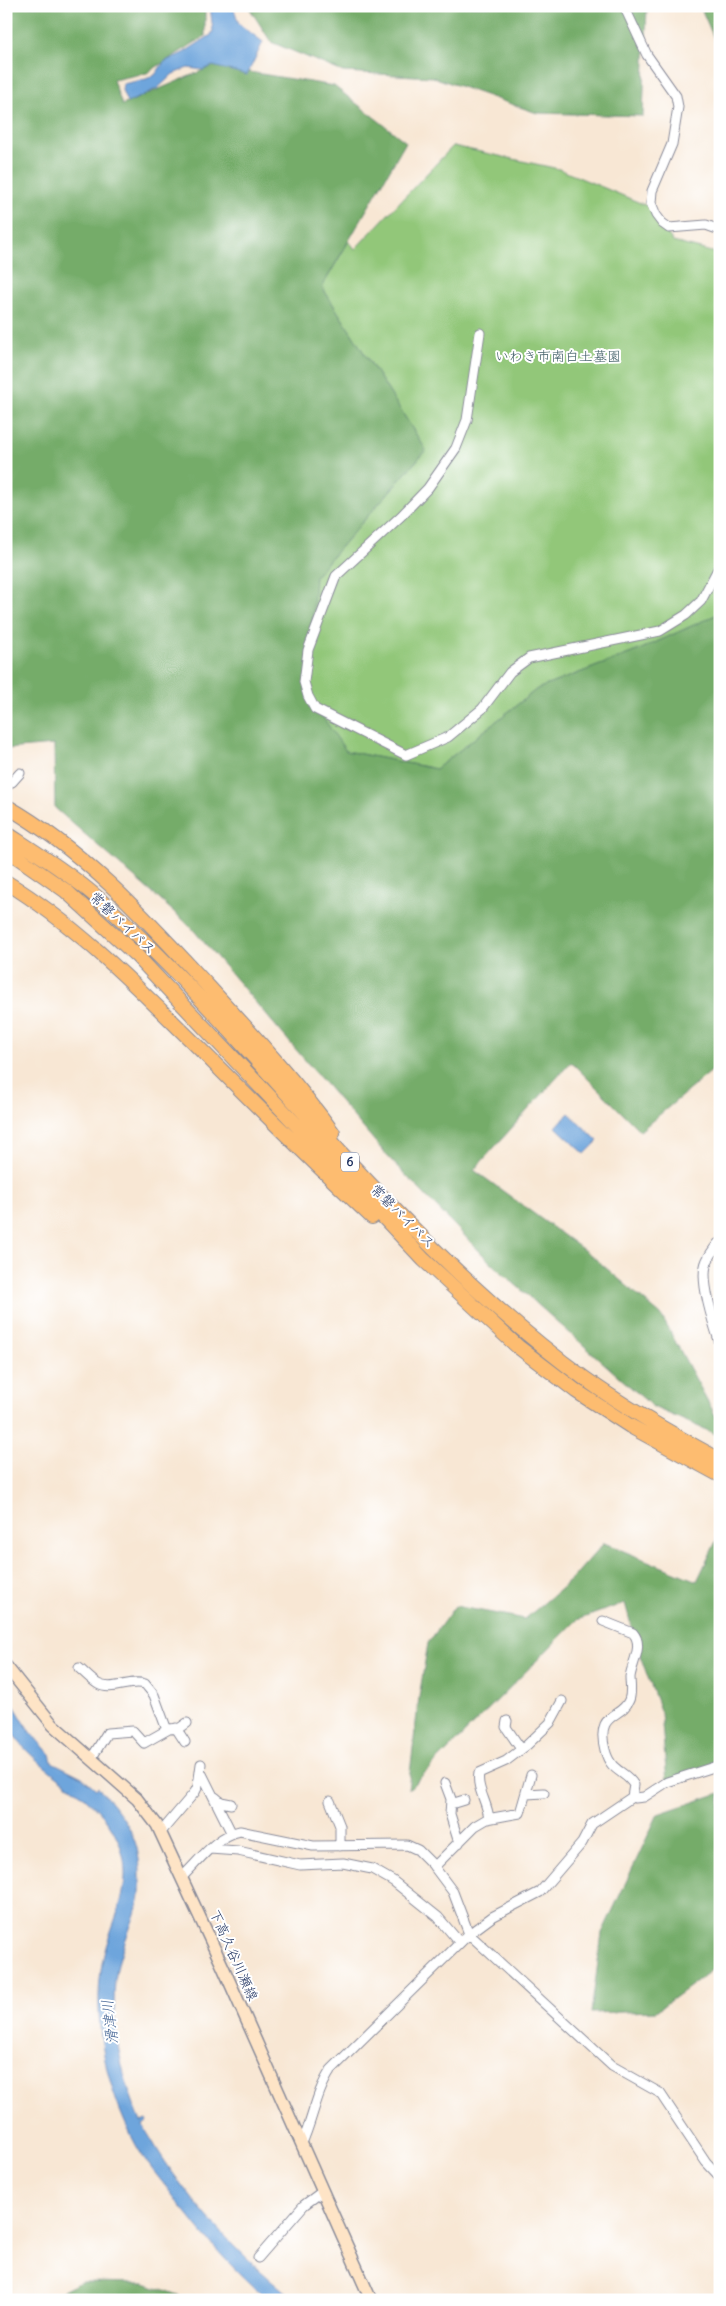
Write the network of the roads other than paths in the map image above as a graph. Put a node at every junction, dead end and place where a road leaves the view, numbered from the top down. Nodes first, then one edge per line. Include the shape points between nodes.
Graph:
1 (624, 6) edge
2 (720, 230) edge
3 (480, 333) dead end
4 (720, 566) edge
5 (20, 773) dead end
6 (12, 782) tunnel mouth
7 (6, 806) edge
8 (6, 833) edge
9 (6, 849) edge
10 (6, 882) edge
11 (371, 1185) junction
12 (718, 1244) dead end
13 (424, 1260) junction
14 (720, 1342) edge
15 (720, 1460) edge
16 (720, 1475) edge
17 (603, 1621) dead end
18 (6, 1666) edge
19 (79, 1668) dead end
20 (562, 1701) dead end
21 (506, 1721) dead end
22 (187, 1723) dead end
23 (172, 1729) junction
24 (185, 1742) dead end
25 (521, 1749) junction
26 (91, 1759) junction
27 (720, 1765) edge
28 (531, 1775) dead end
29 (445, 1783) dead end
30 (526, 1794) junction
31 (544, 1794) dead end
32 (212, 1796) junction
33 (632, 1796) junction
34 (464, 1800) dead end
35 (330, 1801) dead end
36 (231, 1804) dead end
37 (451, 1804) junction
38 (489, 1819) junction
39 (160, 1832) junction
40 (231, 1832) junction
41 (459, 1843) junction
42 (340, 1846) junction
43 (210, 1849) junction
44 (434, 1867) junction
45 (182, 1877) junction
46 (469, 1934) junction
47 (460, 1943) junction
48 (302, 2143) junction
49 (720, 2177) edge
50 (323, 2191) junction
51 (258, 2258) dead end
52 (371, 2300) edge

1 - 2 street via 647,55 676,96 678,107 672,144 652,190 651,203 656,215 669,228 706,225
3 - 4 street via 467,420 456,448 414,502 336,576 308,650 304,682 315,709 406,755 448,737 482,709 510,672 529,658 660,631 701,601
5 - 6 street
7 - 11 highway via 78,857 138,911 305,1095
8 - 11 highway, 常磐バイパス / 6 via 99,898 148,944
9 - 13 highway, 常磐バイパス / 6 via 66,891 136,955
10 - 13 highway via 52,912 125,975 305,1156
11 - 15 highway, 常磐バイパス / 6 via 530,1336 585,1379 663,1430
12 - 14 street via 705,1270 708,1302
13 - 16 highway, 常磐バイパス / 6 via 517,1346 576,1391 630,1426
17 - 33 street via 633,1633 638,1650 630,1677 630,1698 626,1706 606,1722 604,1743 610,1763 634,1785
18 - 26 main road, 下高久谷川瀬線 via 53,1725
19 - 23 street via 104,1686 132,1682 145,1684
20 - 25 street via 550,1723
21 - 25 street via 506,1727
22 - 23 street
23 - 24 street
23 - 26 street via 144,1743 133,1731 106,1733
25 - 38 street via 506,1761 479,1773
26 - 39 main road, 下高久谷川瀬線 via 137,1799
27 - 33 street via 671,1780 644,1797
28 - 30 street
29 - 37 street
30 - 31 street
30 - 38 street via 520,1813
32 - 36 street
32 - 39 street via 201,1768 195,1792
32 - 40 street
33 - 46 street via 592,1824 582,1844 540,1892 492,1917
34 - 37 street
35 - 42 street via 342,1835
37 - 41 street via 450,1814
38 - 41 street via 475,1826
39 - 45 main road, 下高久谷川瀬線
40 - 42 street via 247,1832 313,1846
40 - 43 street
41 - 44 street
42 - 44 street via 407,1845 418,1850
43 - 45 street
43 - 47 street via 238,1851 300,1865 344,1863 372,1869 393,1881 438,1918
44 - 46 street via 453,1892
45 - 48 main road, 下高久谷川瀬線
46 - 47 street
46 - 49 street via 612,2066 660,2094 706,2162
47 - 48 street via 331,2070 321,2086
48 - 50 main road, 下高久谷川瀬線
50 - 51 street via 304,2205
50 - 52 main road, 下高久谷川瀬線

